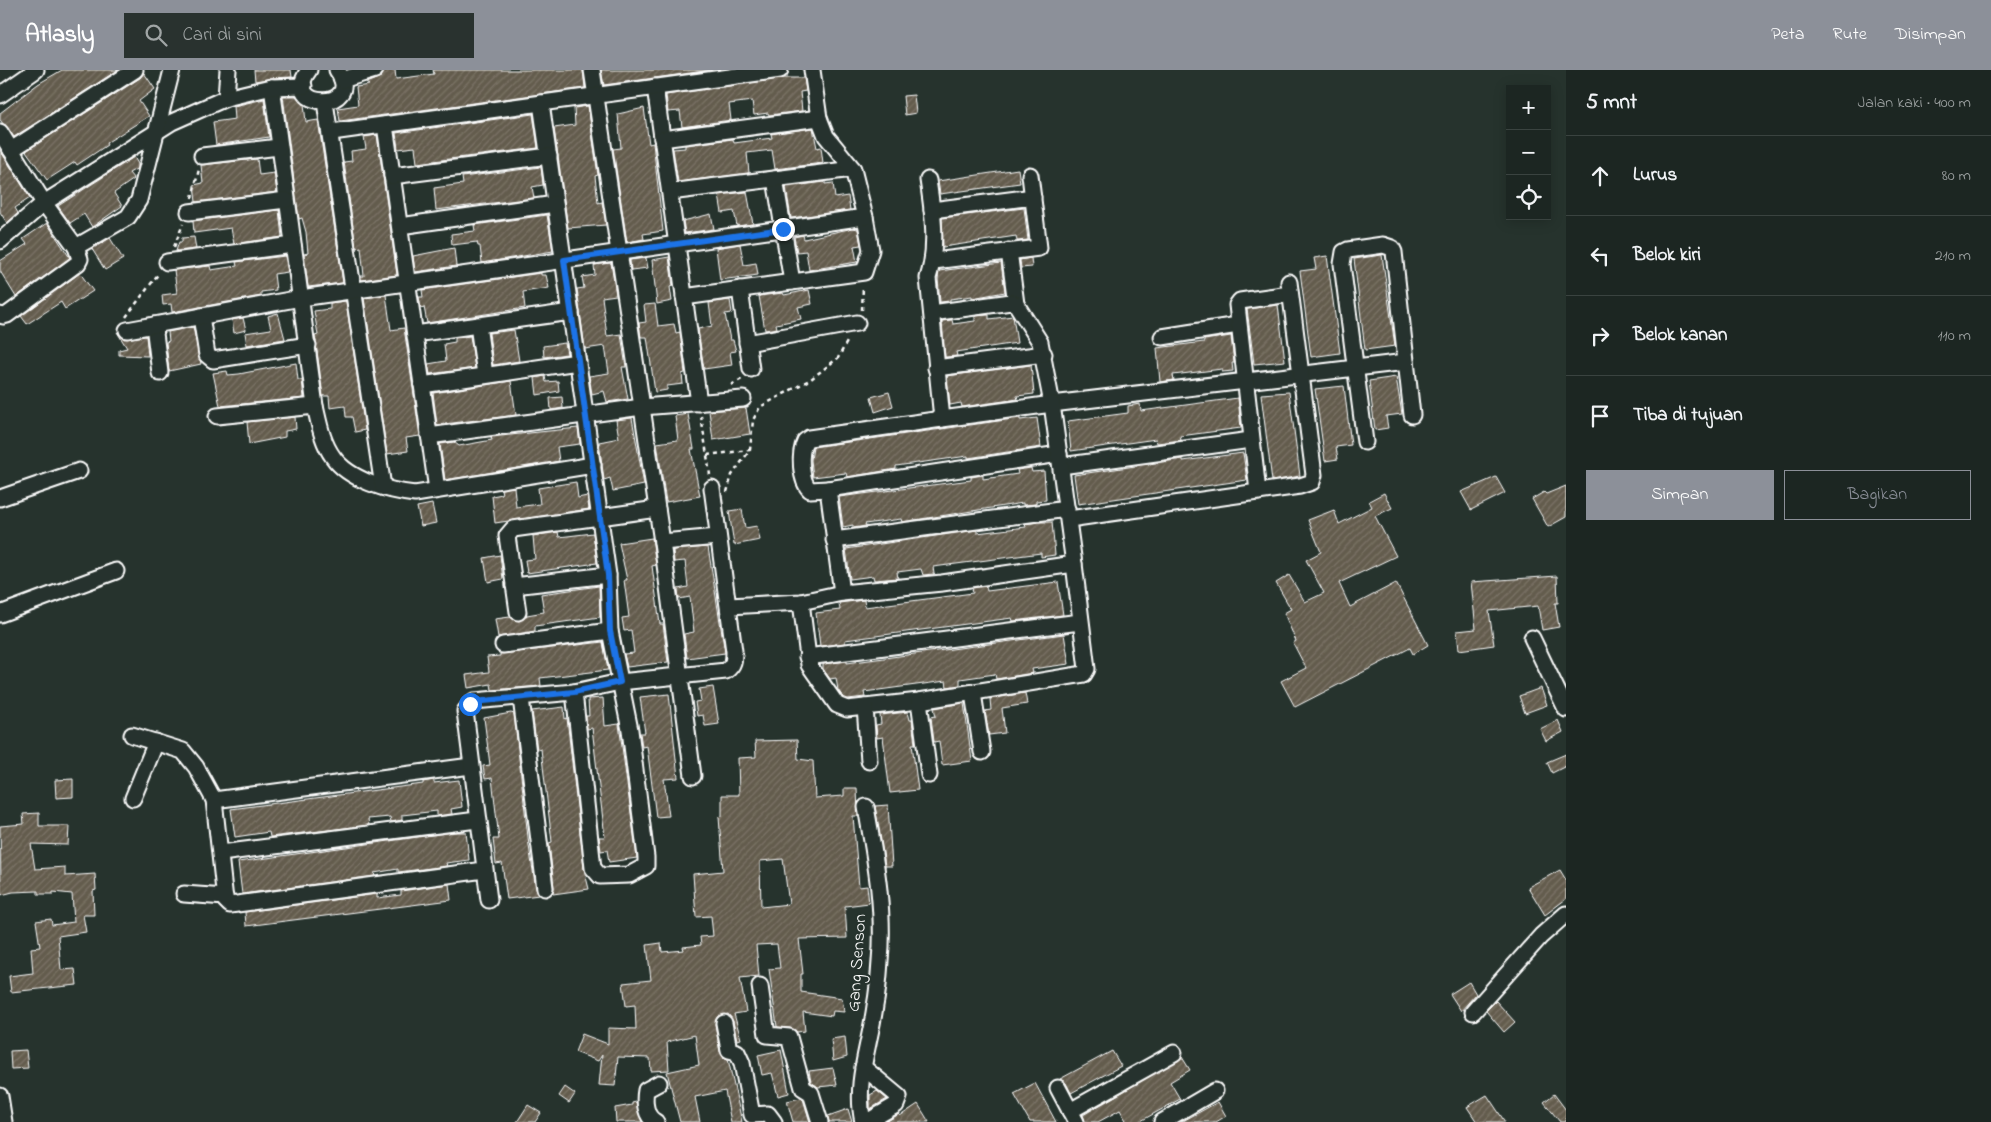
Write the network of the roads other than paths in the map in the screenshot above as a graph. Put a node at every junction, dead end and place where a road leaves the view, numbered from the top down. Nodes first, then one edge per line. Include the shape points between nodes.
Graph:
1 (36, 70) edge
2 (135, 70) edge
3 (172, 70) edge
4 (228, 70) edge
5 (309, 70) edge
6 (375, 70) edge
7 (592, 70) edge
8 (780, 70) edge
9 (812, 70) edge
10 (763, 71) edge
11 (340, 75) edge
12 (304, 86) junction
13 (272, 87) junction
14 (656, 87) junction
15 (0, 95) edge
16 (596, 96) junction
17 (226, 98) junction
18 (325, 102) junction
19 (541, 103) junction
20 (819, 118) junction
21 (385, 125) junction
22 (158, 129) junction
23 (0, 132) edge
24 (332, 132) junction
25 (662, 139) junction
26 (279, 147) junction
27 (11, 150) junction
28 (202, 156) dead end
29 (549, 156) junction
30 (853, 169) junction
31 (1030, 175) dead end
32 (392, 176) junction
33 (775, 179) junction
34 (928, 180) dead end
35 (670, 192) junction
36 (1033, 197) junction
37 (286, 200) junction
38 (44, 203) junction
39 (555, 204) junction
40 (932, 210) junction
41 (188, 212) dead end
42 (866, 217) junction
43 (400, 226) junction
44 (783, 229) junction
45 (2, 236) edge
46 (677, 244) junction
47 (293, 245) junction
48 (76, 248) junction
49 (619, 252) junction
50 (1009, 252) junction
51 (564, 260) junction
52 (934, 260) junction
53 (167, 262) dead end
54 (792, 282) junction
55 (407, 283) junction
56 (740, 289) junction
57 (355, 290) junction
58 (684, 297) junction
59 (301, 298) junction
60 (1016, 304) junction
61 (571, 312) junction
62 (932, 313) junction
63 (0, 315) edge
64 (200, 316) junction
65 (857, 323) road end
66 (154, 325) junction
67 (478, 325) junction
68 (1238, 325) junction
69 (127, 330) dead end
70 (415, 334) junction
71 (1162, 337) dead end
72 (747, 343) junction
73 (308, 345) junction
74 (1044, 354) junction
75 (578, 362) junction
76 (1406, 362) junction
77 (936, 368) junction
78 (1354, 368) junction
79 (751, 369) dead end
80 (160, 373) dead end
81 (485, 375) junction
82 (1300, 375) junction
83 (1244, 382) junction
84 (422, 385) junction
85 (743, 399) dead end
86 (699, 403) junction
87 (1052, 404) junction
88 (315, 406) junction
89 (642, 408) junction
90 (586, 415) junction
91 (1412, 415) dead end
92 (216, 416) dead end
93 (942, 419) junction
94 (429, 436) junction
95 (1251, 440) junction
96 (1365, 442) dead end
97 (1060, 460) junction
98 (593, 465) junction
99 (80, 470) dead end
100 (383, 487) junction
101 (712, 488) road end
102 (828, 489) junction
103 (437, 490) junction
104 (1258, 492) junction
105 (0, 498) edge
106 (657, 509) junction
107 (1068, 514) junction
108 (600, 517) junction
109 (718, 537) junction
110 (834, 540) junction
111 (662, 542) junction
112 (1074, 564) junction
113 (116, 571) dead end
114 (608, 575) junction
115 (514, 586) junction
116 (842, 593) junction
117 (800, 602) junction
118 (729, 606) junction
119 (518, 612) dead end
120 (0, 614) edge
121 (1080, 622) junction
122 (610, 631) junction
123 (1532, 638) dead end
124 (503, 645) dead end
125 (807, 657) junction
126 (679, 677) junction
127 (620, 682) junction
128 (574, 692) junction
129 (973, 693) junction
130 (521, 698) junction
131 (919, 701) junction
132 (865, 707) junction
133 (1566, 709) edge
134 (132, 735) dead end
135 (156, 742) junction
136 (982, 752) dead end
137 (869, 761) dead end
138 (471, 766) junction
139 (929, 775) dead end
140 (693, 776) dead end
141 (133, 798) dead end
142 (214, 800) junction
143 (866, 807) dead end
144 (478, 820) junction
145 (220, 853) junction
146 (484, 870) junction
147 (545, 888) dead end
148 (184, 894) dead end
149 (225, 896) junction
150 (489, 900) dead end
151 (1566, 914) edge
152 (760, 986) dead end
153 (1473, 1012) dead end
154 (724, 1023) dead end
155 (1174, 1053) dead end
156 (863, 1067) junction
157 (659, 1083) dead end
158 (1058, 1088) dead end
159 (1215, 1091) dead end
160 (0, 1096) edge
161 (1073, 1116) edge
162 (4, 1122) edge
163 (656, 1122) edge
164 (774, 1122) edge
165 (820, 1122) edge
166 (863, 1122) edge
167 (867, 1122) edge
168 (1162, 1122) edge

1 - 15 street
2 - 27 street
3 - 22 street
4 - 17 street
5 - 12 street
6 - 11 street
7 - 16 street
8 - 10 street
9 - 20 street
10 - 14 street
11 - 18 street via 338,95
12 - 13 street
12 - 18 street via 311,98
13 - 17 street
13 - 26 street
14 - 16 street
14 - 25 street
16 - 19 street
16 - 49 street
17 - 22 street
18 - 24 street
19 - 21 street
19 - 29 street
20 - 25 street
20 - 30 street via 826,136
21 - 24 street
21 - 32 street
22 - 38 street
22 - 48 street via 139,200 133,210 128,217
23 - 27 street
24 - 57 street
25 - 35 street
26 - 28 street
26 - 37 street
27 - 38 street
29 - 32 street
29 - 39 street
30 - 33 street
30 - 42 street
31 - 36 street
32 - 43 street
33 - 35 street
33 - 44 street
34 - 40 street
35 - 46 street
36 - 40 street
36 - 50 street via 1039,248
37 - 41 street
37 - 47 street
38 - 45 street
38 - 48 street
39 - 43 street
39 - 51 street
40 - 52 street
42 - 44 street
42 - 54 street via 871,250 864,272
43 - 55 street
44 - 46 street
44 - 54 street
46 - 49 street
46 - 58 street
47 - 53 street
47 - 59 street
48 - 63 street via 80,257 78,263 7,314
49 - 51 street
49 - 89 street
50 - 52 street
50 - 60 street
51 - 55 street
51 - 61 street
52 - 62 street via 928,278
54 - 56 street
55 - 57 street
55 - 70 street
56 - 58 street
56 - 72 street
57 - 59 street
57 - 100 street
58 - 86 street
59 - 64 street
59 - 73 street
60 - 62 street via 1011,302
60 - 74 street via 1033,329
61 - 67 street
61 - 75 street
62 - 77 street
64 - 66 street
64 - 73 street via 207,355 213,360
65 - 72 street
66 - 69 street
66 - 80 street
67 - 70 street
67 - 81 street
68 - 71 street
68 - 82 street via 1237,305 1240,301 1290,288
68 - 83 street
70 - 84 street
72 - 79 street
73 - 88 street
74 - 77 street
74 - 87 street
75 - 81 street
75 - 90 street
76 - 78 street
76 - 78 street via 1394,252 1383,245 1348,250 1342,256
76 - 91 street
77 - 93 street
78 - 82 street
78 - 96 street
81 - 84 street
82 - 83 street
82 - 104 street via 1314,480 1308,484
83 - 87 street
83 - 95 street
84 - 94 street
85 - 86 street
86 - 89 street
87 - 93 street
87 - 97 street
88 - 92 street
88 - 100 street via 320,428 333,457 343,468
89 - 90 street
89 - 106 street
90 - 94 street
90 - 98 street
93 - 102 street via 809,438 802,452 804,481 810,490
94 - 103 street
95 - 97 street
95 - 104 street
97 - 102 street
97 - 107 street
98 - 103 street
98 - 108 street
99 - 105 street
100 - 103 street via 415,494
101 - 109 street
102 - 110 street
104 - 107 street
106 - 108 street
106 - 111 street
107 - 110 street
107 - 112 street
108 - 114 street
108 - 115 street via 509,532
109 - 111 street
109 - 118 street
110 - 116 street
111 - 126 street
112 - 116 street
112 - 121 street
113 - 120 street
114 - 115 street
114 - 122 street
115 - 119 street
116 - 117 street
117 - 118 street
117 - 125 street
118 - 126 street via 734,650 731,668
121 - 125 street
121 - 129 street via 1087,668 1084,674
122 - 124 street
122 - 127 street
123 - 133 street
125 - 132 street via 815,677 837,705 847,709
126 - 127 street
126 - 140 street
127 - 128 street
127 - 128 street via 630,730 646,857 646,866 629,875 600,876 595,872
128 - 130 street
129 - 131 street
129 - 136 street
130 - 138 street via 474,702 467,707
130 - 147 street
131 - 132 street
131 - 139 street
132 - 137 street
134 - 135 street
135 - 141 street
135 - 142 street via 183,751
138 - 142 street
138 - 144 street
142 - 145 street
143 - 156 street, Gang Senson via 879,885 882,930 876,1006
144 - 145 street
144 - 146 street
145 - 149 street
146 - 149 street via 234,905 226,903
146 - 150 street
148 - 149 street
151 - 153 street via 1541,936
152 - 165 street via 767,1035 789,1038 803,1088 811,1093
154 - 164 street via 729,1050 737,1052 742,1062 752,1116 768,1114
155 - 161 street
156 - 166 street, Gang Senson via 859,1104
156 - 167 street via 899,1097 896,1105
157 - 163 street via 646,1090 644,1100 649,1115
158 - 161 street
159 - 168 street
160 - 162 street

